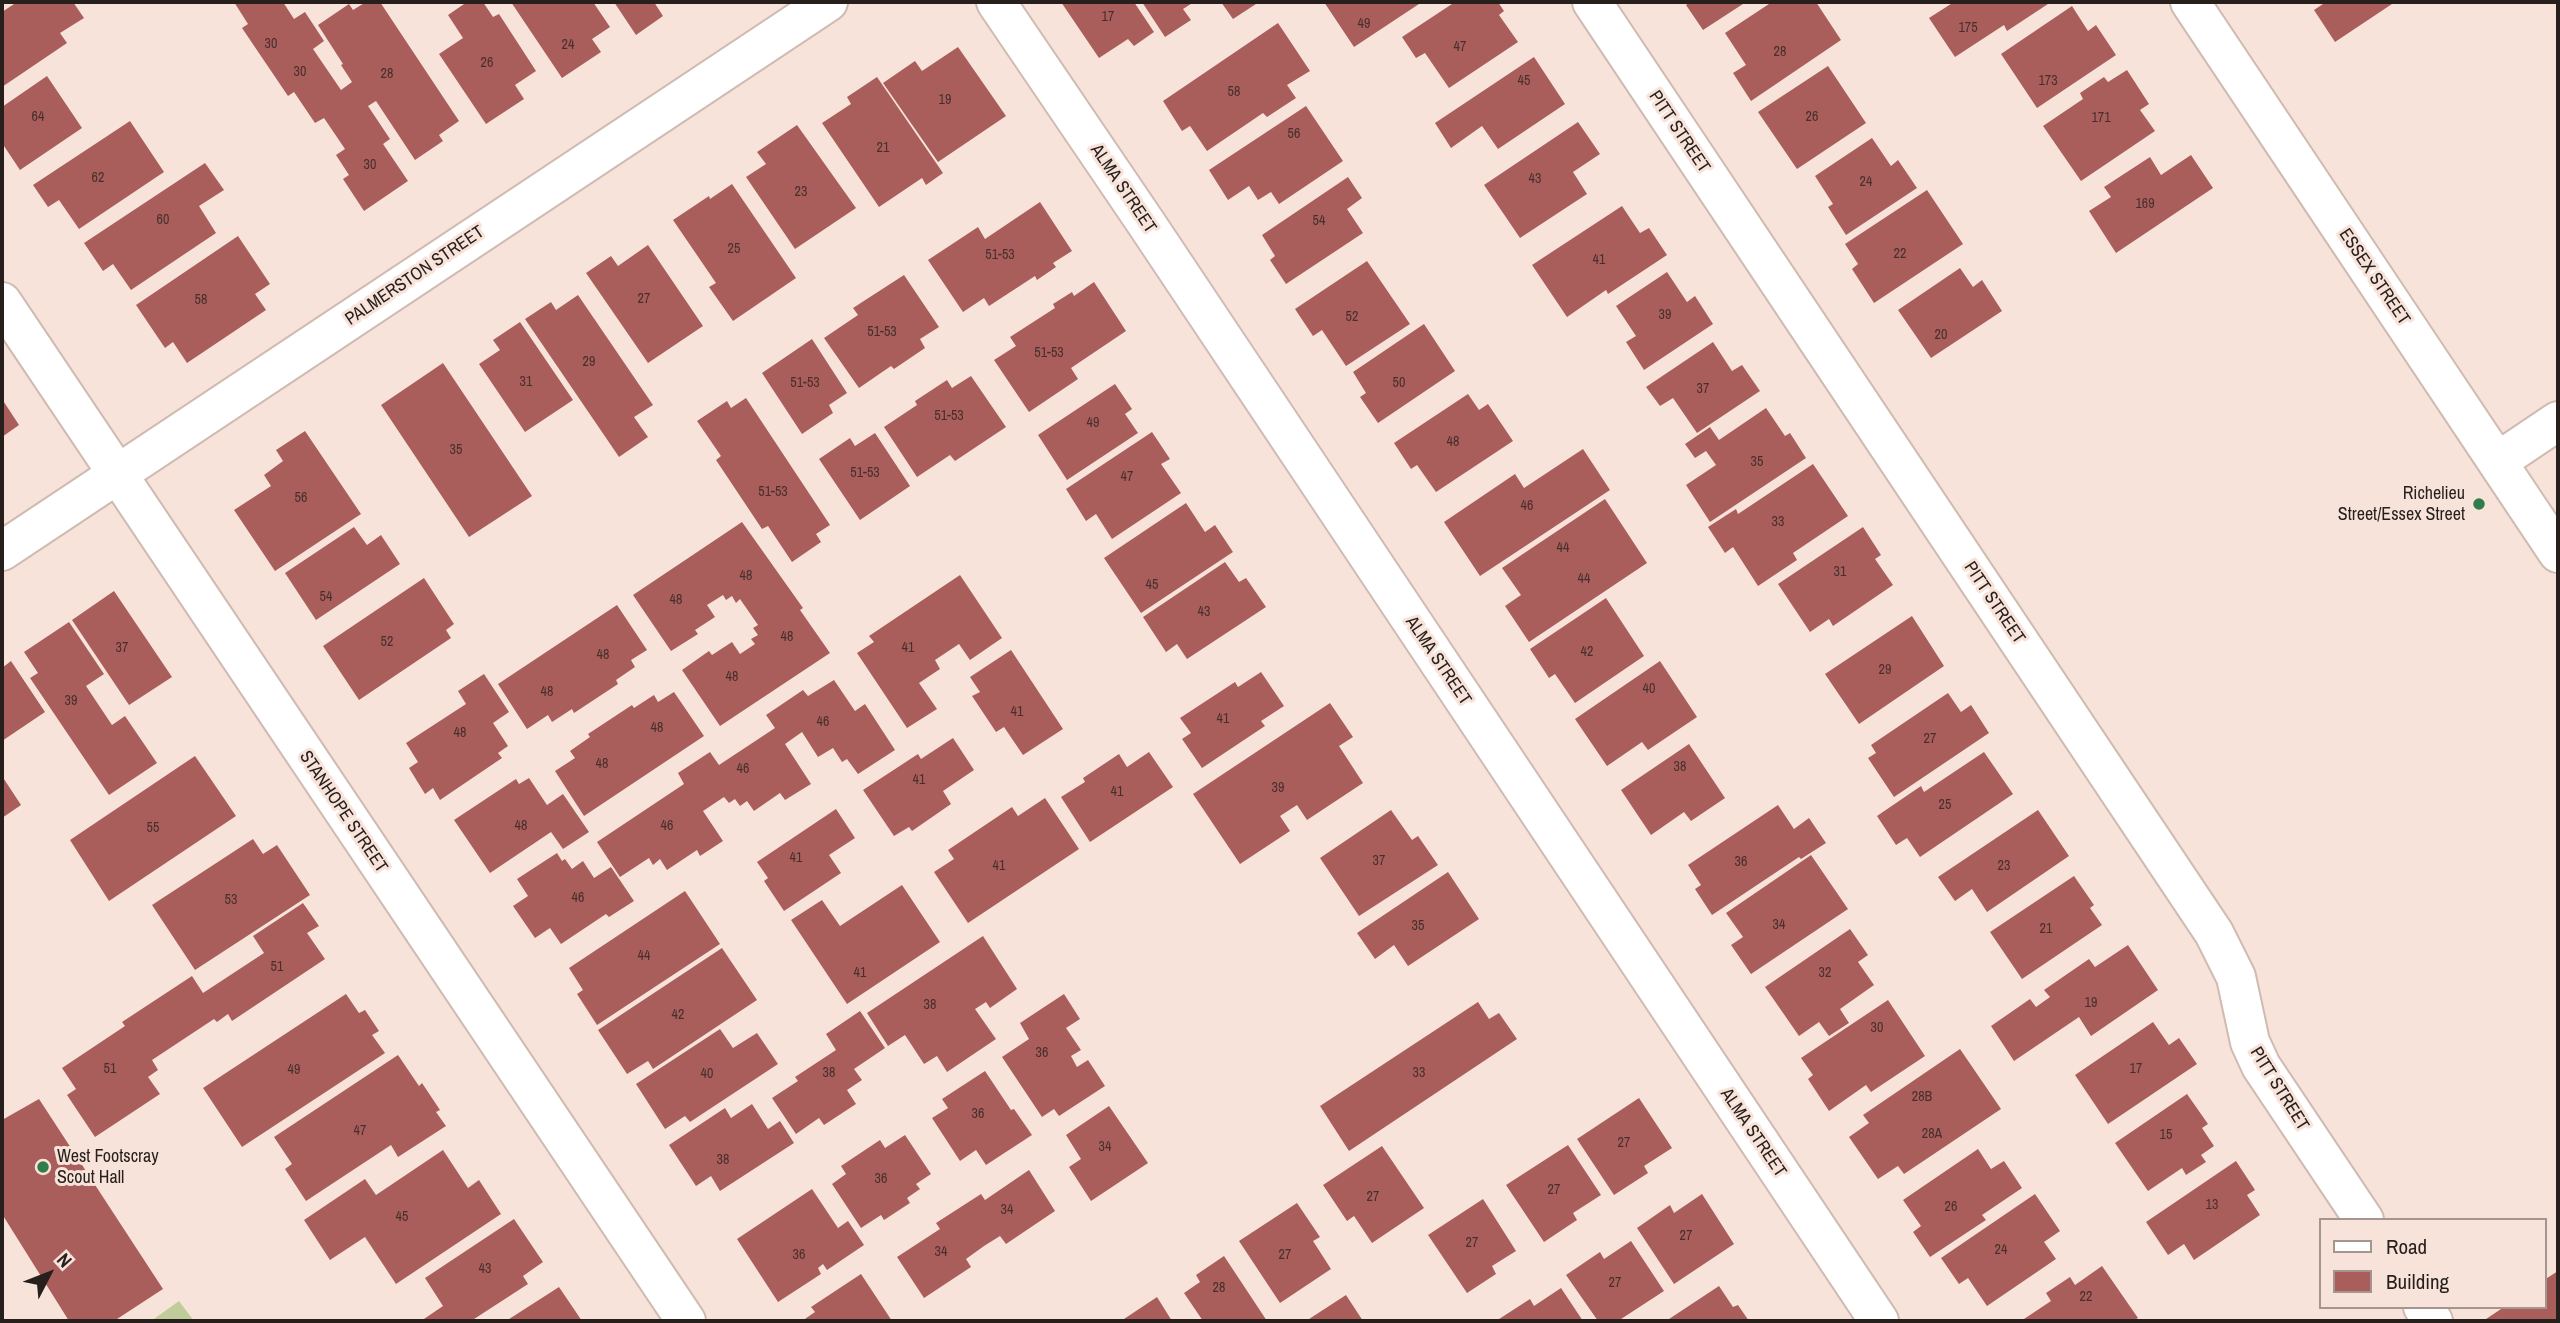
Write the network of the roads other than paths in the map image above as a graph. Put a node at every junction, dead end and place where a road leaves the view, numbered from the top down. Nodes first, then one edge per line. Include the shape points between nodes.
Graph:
1 (828, 2) edge
2 (996, 2) edge
3 (1592, 2) edge
4 (2190, 2) edge
5 (2, 302) edge
6 (2558, 421) edge
7 (2497, 462) junction
8 (116, 475) junction
9 (2, 551) edge
10 (2558, 553) edge
11 (2363, 1218) edge
12 (685, 1321) edge
13 (1879, 1321) edge

1 - 8 street, PALMERSTON STREET
2 - 13 street, ALMA STREET
3 - 11 street, PITT STREET via 2214,933 2235,977 2250,1042 2261,1066
4 - 7 street, ESSEX STREET
5 - 8 street, STANHOPE STREET
6 - 7 street
7 - 10 street, ESSEX STREET
8 - 9 street, PALMERSTON STREET
8 - 12 street, STANHOPE STREET

